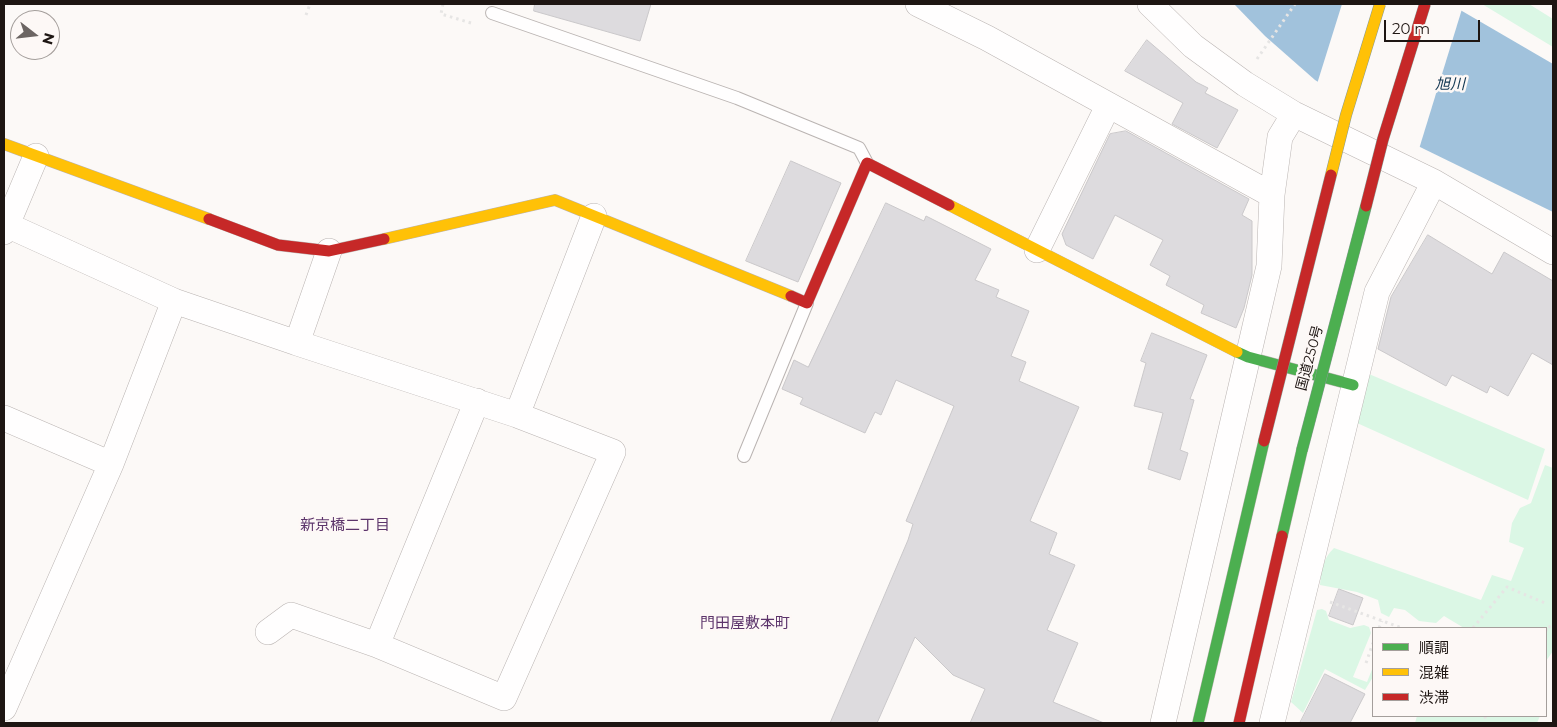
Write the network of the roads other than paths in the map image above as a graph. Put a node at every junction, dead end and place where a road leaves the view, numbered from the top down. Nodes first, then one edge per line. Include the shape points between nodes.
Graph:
1 (918, 4) edge
2 (1150, 4) edge
3 (1380, 4) edge
4 (1425, 4) edge
5 (492, 13) road end
6 (1108, 106) junction
7 (1294, 114) junction
8 (4, 144) edge
9 (36, 156) junction
10 (867, 163) junction
11 (1434, 182) junction
12 (1272, 195) junction
13 (594, 216) junction
14 (5, 229) edge
15 (1037, 250) junction
16 (330, 251) junction
17 (1553, 252) edge
18 (174, 301) junction
19 (807, 303) junction
20 (298, 343) junction
21 (1248, 357) junction
22 (1353, 385) junction
23 (476, 401) junction
24 (517, 414) junction
25 (4, 418) edge
26 (744, 456) dead end
27 (111, 464) junction
28 (268, 632) dead end
29 (377, 645) junction
30 (4, 708) edge
31 (1163, 723) edge
32 (1198, 723) edge
33 (1239, 723) edge
34 (1272, 723) edge

1 - 6 street via 987,38
2 - 7 street via 1193,46 1241,82
3 - 32 main road, 国道250号, bridge via 1346,115 1264,441
4 - 33 main road, 国道250号, bridge via 1383,139 1302,450
5 - 10 lane via 736,98 858,148
6 - 12 street
6 - 15 street
7 - 11 street
7 - 12 street via 1280,137
8 - 9 main road
9 - 14 street
9 - 16 main road via 278,245
10 - 15 main road
10 - 19 main road
11 - 17 street
11 - 22 street via 1377,292
12 - 21 street via 1269,266
13 - 16 main road via 555,200
13 - 19 main road
13 - 24 street
14 - 18 street
15 - 21 main road
16 - 20 street
18 - 20 street
18 - 27 street
19 - 26 lane
20 - 23 street
21 - 22 main road
21 - 31 street
22 - 34 street
23 - 24 street
23 - 29 street
24 - 29 street via 613,452 504,698
25 - 27 street
27 - 30 street
28 - 29 street via 291,615

